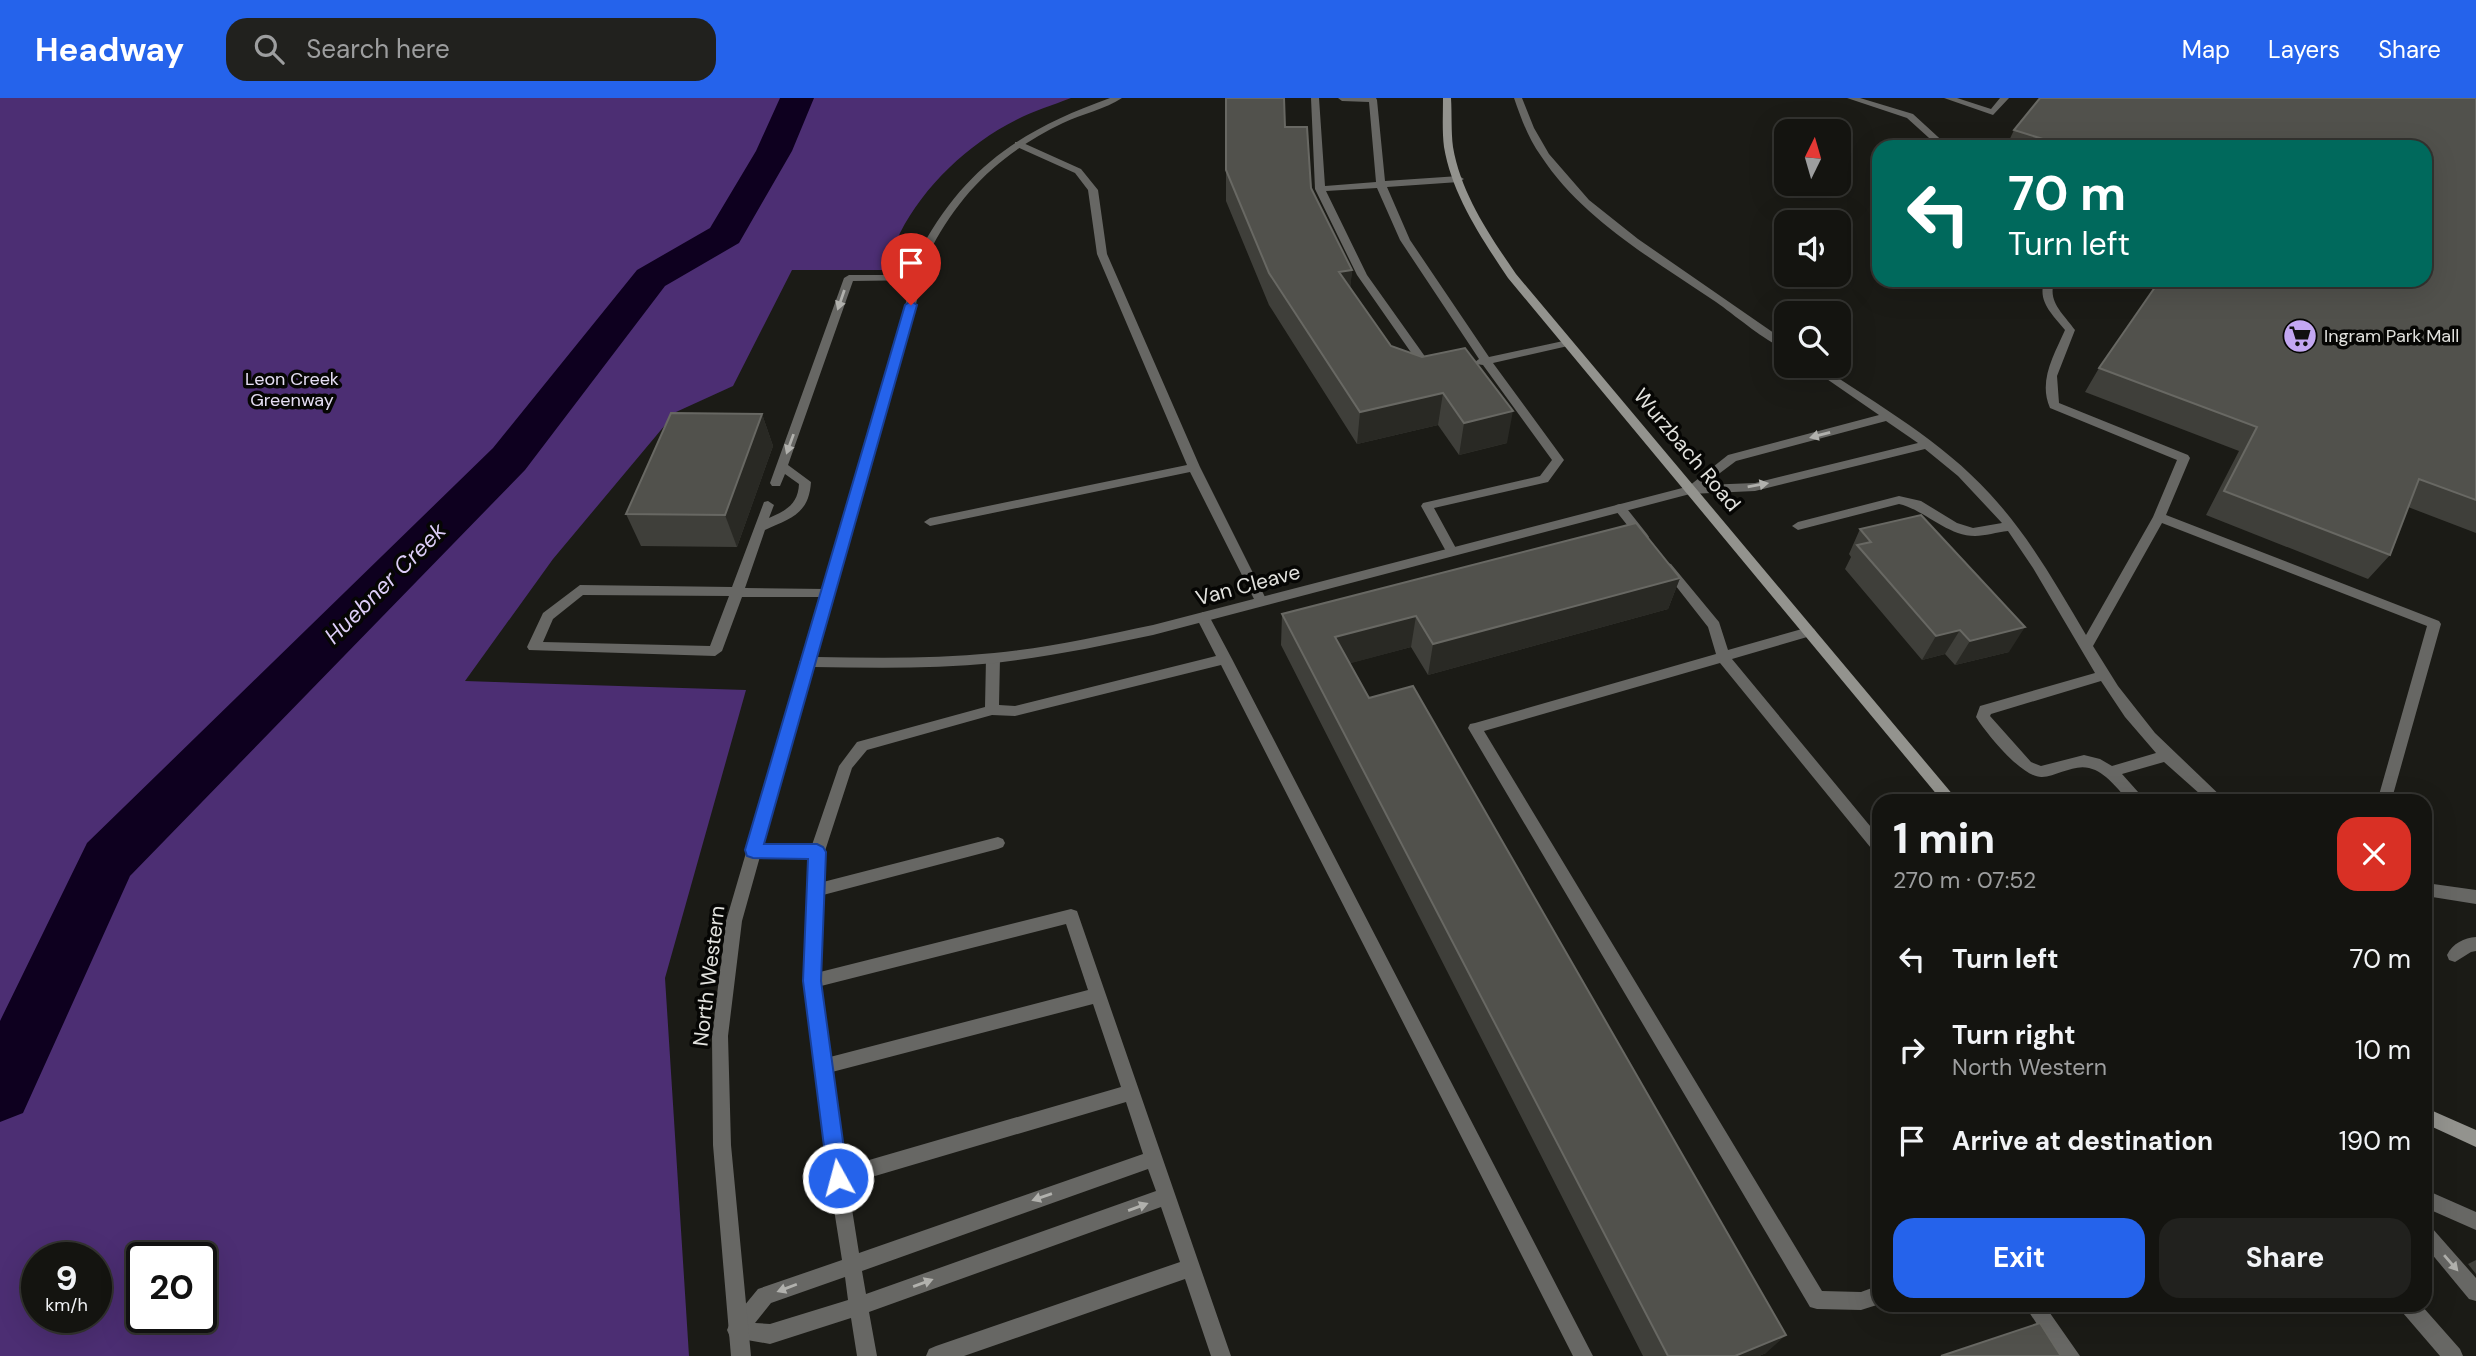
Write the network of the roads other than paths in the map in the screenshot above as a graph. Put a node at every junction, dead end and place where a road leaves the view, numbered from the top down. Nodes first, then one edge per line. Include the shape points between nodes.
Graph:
1 (1118, 98) edge
2 (1315, 98) edge
3 (1342, 98) edge
4 (1447, 98) edge
5 (1518, 98) edge
6 (1850, 98) edge
7 (1948, 98) edge
8 (2005, 98) edge
9 (1936, 140) edge
10 (1018, 144) junction
11 (1459, 179) junction
12 (1381, 185) junction
13 (1320, 189) junction
14 (919, 278) junction
15 (2047, 287) edge
16 (1774, 338) edge
17 (1568, 343) junction
18 (1486, 361) junction
19 (1464, 365) edge
20 (1441, 370) edge
21 (1830, 378) edge
22 (1886, 417) junction
23 (1925, 445) junction
24 (782, 466) junction
25 (1194, 467) junction
26 (776, 483) dead end
27 (1690, 491) junction
28 (768, 505) dead end
29 (1620, 508) junction
30 (2159, 517) junction
31 (930, 522) dead end
32 (1798, 526) dead end
33 (2011, 526) junction
34 (761, 527) junction
35 (1452, 552) junction
36 (737, 592) junction
37 (826, 594) junction
38 (1261, 601) junction
39 (1203, 617) junction
40 (1809, 632) junction
41 (2086, 646) junction
42 (993, 658) junction
43 (1225, 659) junction
44 (1724, 659) junction
45 (806, 663) junction
46 (2105, 675) junction
47 (992, 710) junction
48 (2168, 755) junction
49 (2110, 772) junction
50 (1945, 794) edge
51 (2132, 794) edge
52 (2210, 794) edge
53 (2386, 794) edge
54 (1872, 839) edge
55 (998, 843) dead end
56 (753, 850) junction
57 (817, 852) junction
58 (2432, 890) edge
59 (816, 891) junction
60 (2475, 893) edge
61 (2476, 944) edge
62 (2455, 955) dead end
63 (812, 981) junction
64 (1098, 995) junction
65 (825, 1066) junction
66 (1131, 1092) junction
67 (2432, 1119) edge
68 (2476, 1139) edge
69 (1153, 1159) junction
70 (838, 1178) junction
71 (1168, 1196) junction
72 (2432, 1202) edge
73 (2476, 1221) edge
74 (2432, 1241) edge
75 (850, 1264) junction
76 (1192, 1267) junction
77 (2476, 1292) edge
78 (1872, 1297) edge
79 (859, 1306) junction
80 (2038, 1312) edge
81 (2415, 1312) edge
82 (737, 1330) junction
83 (741, 1356) edge
84 (867, 1356) edge
85 (936, 1356) edge
86 (1221, 1356) edge
87 (1583, 1356) edge
88 (2070, 1356) edge
89 (2453, 1356) edge

1 - 10 street, North Western
2 - 13 street
3 - 12 street via 1373,100
4 - 11 main road, Wurzbach Road via 1449,152
5 - 16 street via 1530,130 1577,196 1619,233
6 - 9 street via 1910,116
7 - 8 street via 1993,112
10 - 14 street, North Western via 978,174 951,204 928,247
10 - 25 street via 1078,171 1093,190 1102,254
11 - 12 street
11 - 17 main road, Wurzbach Road via 1484,235
12 - 13 street
12 - 18 street via 1405,240
13 - 20 street via 1362,275 1430,373
14 -> 24 street via 849,278
14 - 37 street, North Western
15 - 30 street via 2047,302 2070,330 2056,358 2049,390 2054,405 2184,458
17 - 18 street
17 - 27 main road, Wurzbach Road
18 - 19 street
18 - 35 street via 1558,460 1544,479 1427,506
21 - 22 street
22 - 23 street
22 -> 27 street via 1732,458
27 -> 23 street via 1755,487
23 - 33 street via 1955,466
24 - 26 street
24 - 34 street via 805,482 805,495 799,508
25 - 31 street
25 - 38 street
27 - 29 street, Van Cleave
27 - 40 main road, Wurzbach Road
28 - 34 street
29 - 35 street, Van Cleave
29 - 44 street via 1714,625
30 - 41 street
30 - 53 street via 2434,624
32 - 33 street via 1899,500 1973,532
33 - 41 street
34 - 36 street
35 - 38 street, Van Cleave
36 - 36 street via 580,590 548,617 534,646 715,650
36 - 37 street
37 - 45 street, North Western
38 - 39 street, Van Cleave
39 - 42 street, Van Cleave via 1074,646
39 - 43 street
40 - 44 street
40 - 50 main road, Wurzbach Road
41 - 46 street
42 - 45 street, Van Cleave
42 - 47 street
43 - 47 street via 1015,711
43 - 87 street
44 - 54 street
44 - 78 street via 1475,728 1817,1300
45 - 56 street, North Western
46 - 48 street via 2130,713
46 - 49 street via 1985,710 1983,717 2026,766 2040,772 2084,761
47 - 57 street via 862,747 846,766
48 - 49 street
48 - 52 street
49 - 51 street
55 - 59 street
56 - 57 street
56 - 82 street, North Western via 734,921 720,1036 722,1145
57 - 59 street
58 - 60 street
59 - 63 street
61 - 62 street
63 - 64 street via 1071,916
63 - 65 street
64 - 65 street
64 - 66 street
65 - 70 street
66 - 69 street
66 - 70 street
67 - 68 main road
69 - 71 street
69 -> 75 street
70 - 75 street
71 - 76 street
79 -> 71 street
72 - 73 street
74 -> 77 street
75 - 79 street
75 -> 82 street via 765,1296
76 - 85 street
76 - 86 street
79 - 82 street via 770,1334
79 - 84 street
80 - 88 street
81 - 89 street
82 - 83 street, North Western

